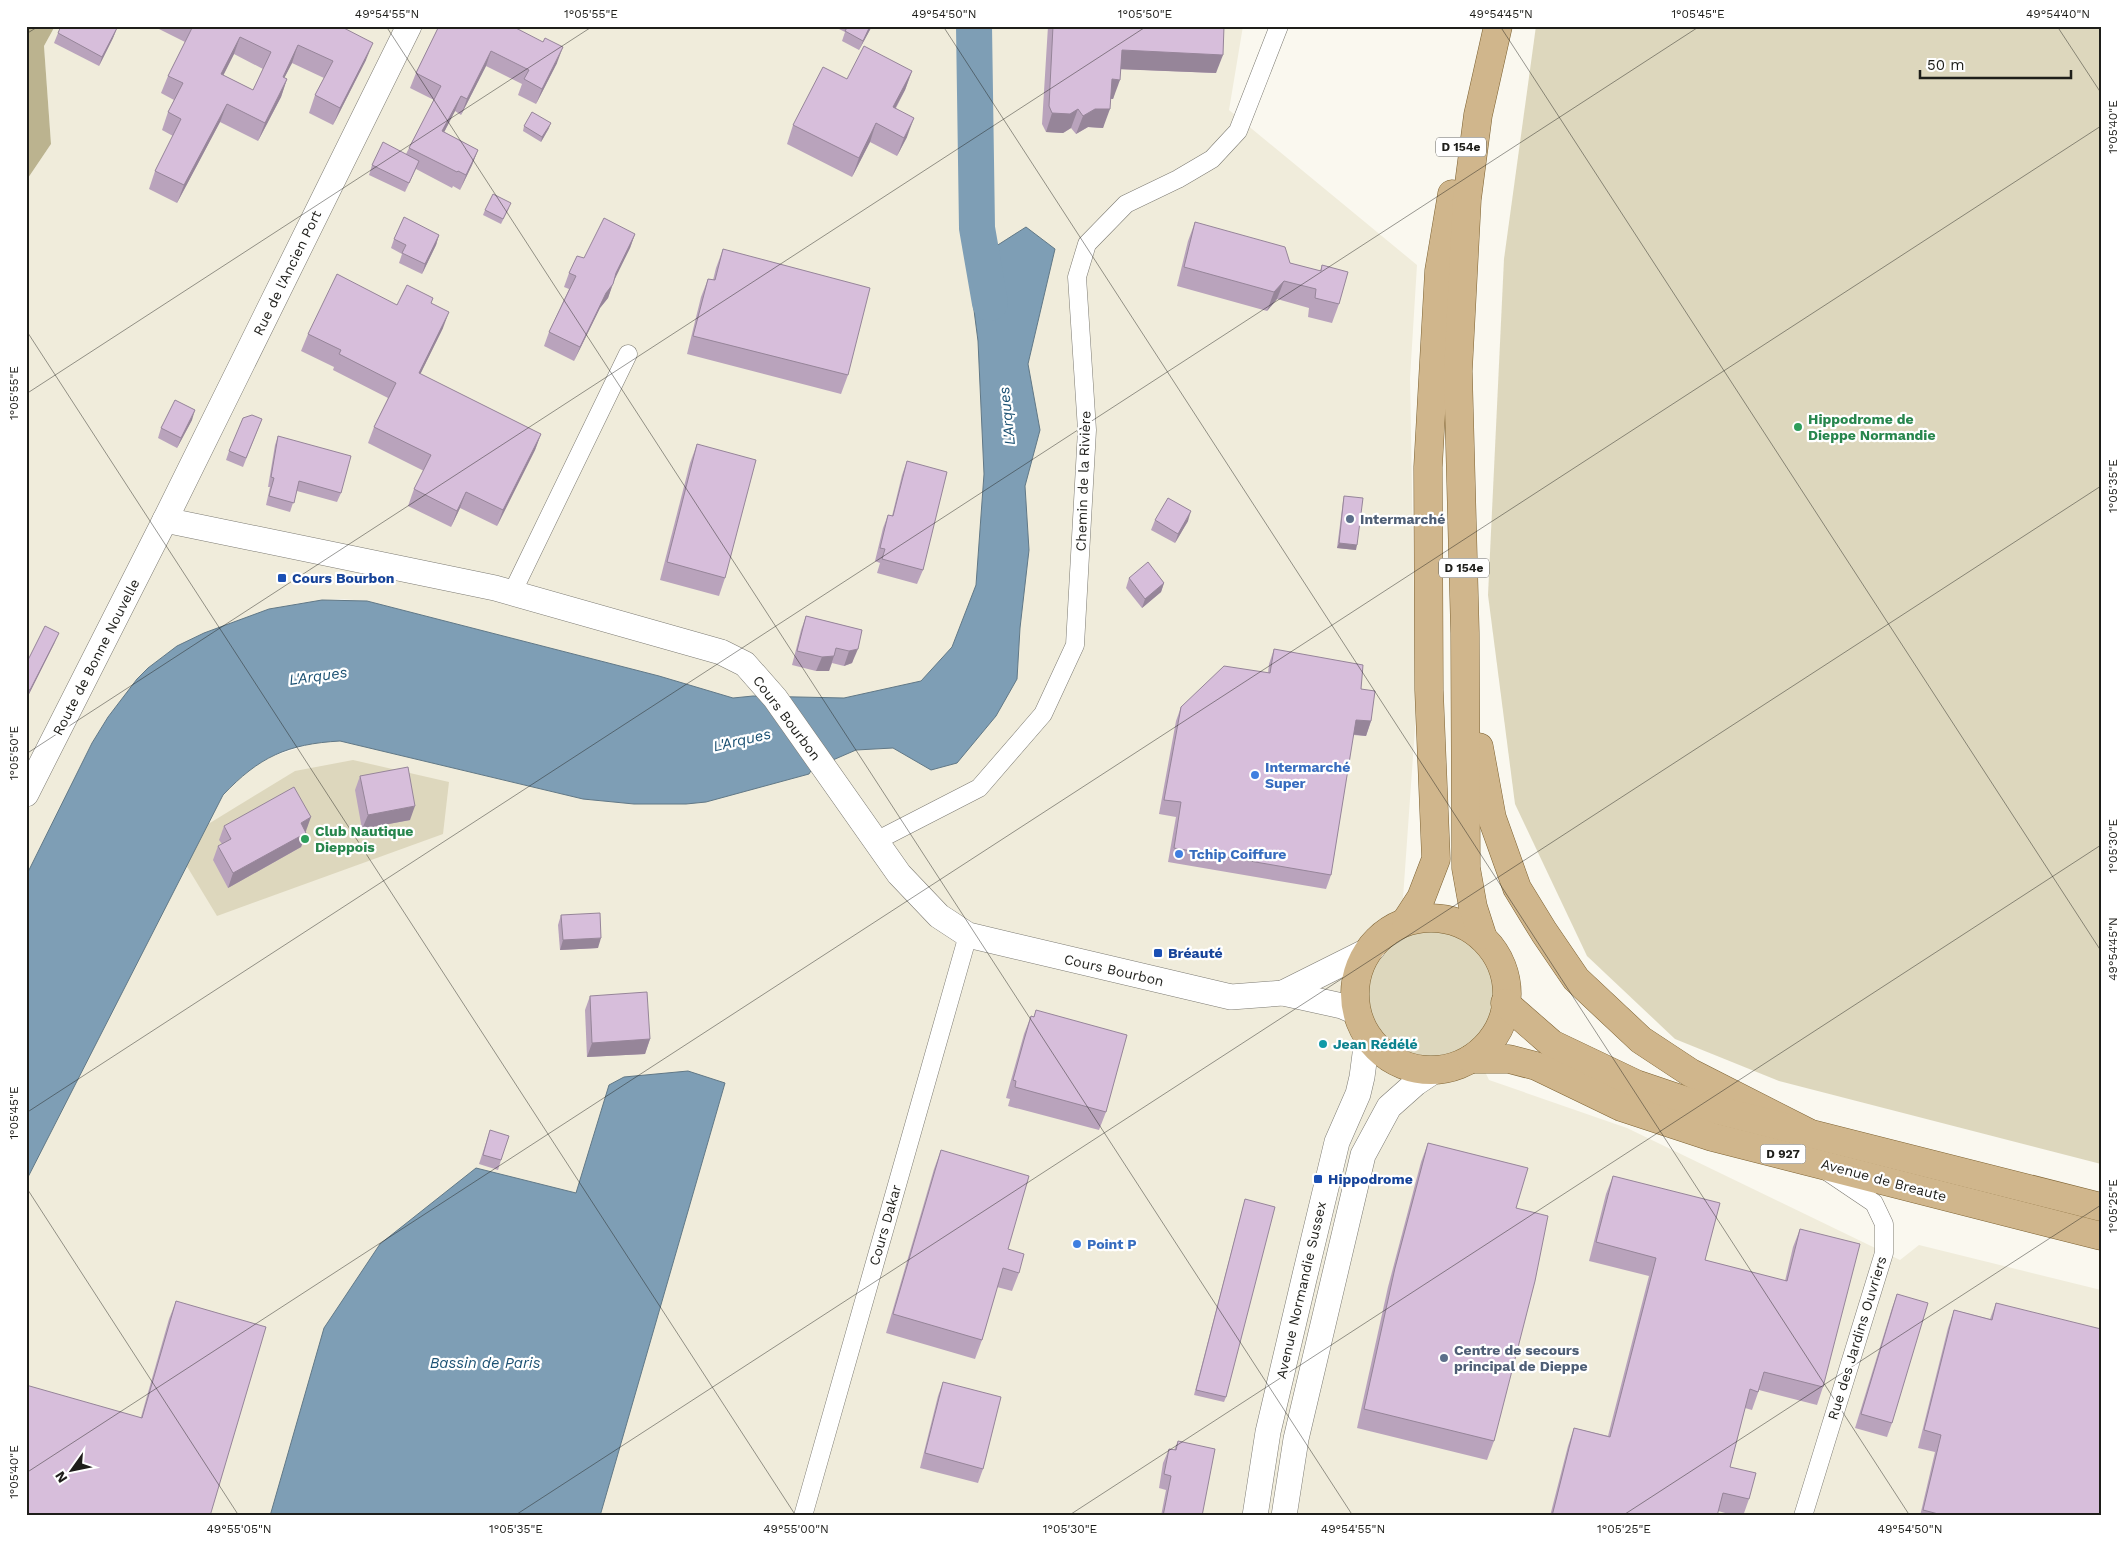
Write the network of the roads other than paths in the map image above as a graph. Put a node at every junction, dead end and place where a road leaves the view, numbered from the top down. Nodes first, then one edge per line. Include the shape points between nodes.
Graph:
1 (409, 26) edge
2 (1279, 26) edge
3 (1498, 26) edge
4 (628, 354) dead end
5 (166, 520) junction
6 (512, 593) junction
7 (1465, 633) junction
8 (26, 794) edge
9 (876, 841) junction
10 (1406, 921) junction
11 (968, 935) junction
12 (1482, 935) junction
13 (1373, 948) junction
14 (1283, 993) junction
15 (1504, 1003) junction
16 (1356, 1012) junction
17 (1367, 1039) junction
18 (1471, 1059) junction
19 (1434, 1071) junction
20 (1807, 1132) junction
21 (1812, 1161) junction
22 (2101, 1207) edge
23 (2101, 1236) edge
24 (803, 1516) edge
25 (1255, 1516) edge
26 (1284, 1516) edge
27 (1804, 1516) edge

1 - 5 main road, Rue de l'Ancien Port
2 - 9 street, Chemin de la Rivière via 1238,131 1212,159 1126,204 1087,244 1077,277 1087,430 1075,645 1043,714 979,788
3 - 7 main road, D 154e via 1478,115 1467,199 1461,288 1458,372
3 - 10 main road, D 154e via 1469,112 1439,271 1428,467 1429,690 1436,859 1421,898
4 - 6 street
5 - 6 main road, Cours Bourbon
5 - 8 main road, Route de Bonne Nouvelle
6 - 9 main road, Cours Bourbon via 721,652 745,664 775,698
7 - 12 main road, D 154e via 1466,868
7 - 20 main road via 1482,770 1492,818 1518,888 1554,948 1576,979 1641,1040 1691,1073
9 - 11 main road, Cours Bourbon via 899,874 939,916
10 - 12 main road via 1428,916 1445,917 1461,922
10 - 13 main road
11 - 14 main road, Cours Bourbon via 1231,997
11 - 24 street, Cours Dakar
12 - 15 main road via 1499,962 1506,989
13 - 14 main road, Cours Bourbon
13 - 16 main road via 1361,967 1355,989
14 - 16 main road, Cours Bourbon
15 - 18 main road via 1496,1030 1486,1046
15 - 20 main road, Avenue de Breaute / D 927 via 1552,1044 1636,1084 1701,1106
16 - 17 main road
17 - 19 main road via 1388,1059 1415,1070
17 - 25 main road, Avenue Normandie Sussex via 1358,1094 1337,1142 1268,1432
18 - 19 main road
18 - 21 main road, Avenue de Breaute / D 927 via 1508,1059 1536,1066 1621,1106 1712,1137
19 - 26 main road via 1389,1107 1362,1155 1296,1438
20 - 22 main road, Avenue de Breaute / D 927
21 - 23 main road, Avenue de Breaute / D 927
21 - 27 street, Rue des Jardins Ouvriers via 1874,1204 1884,1224 1884,1252

